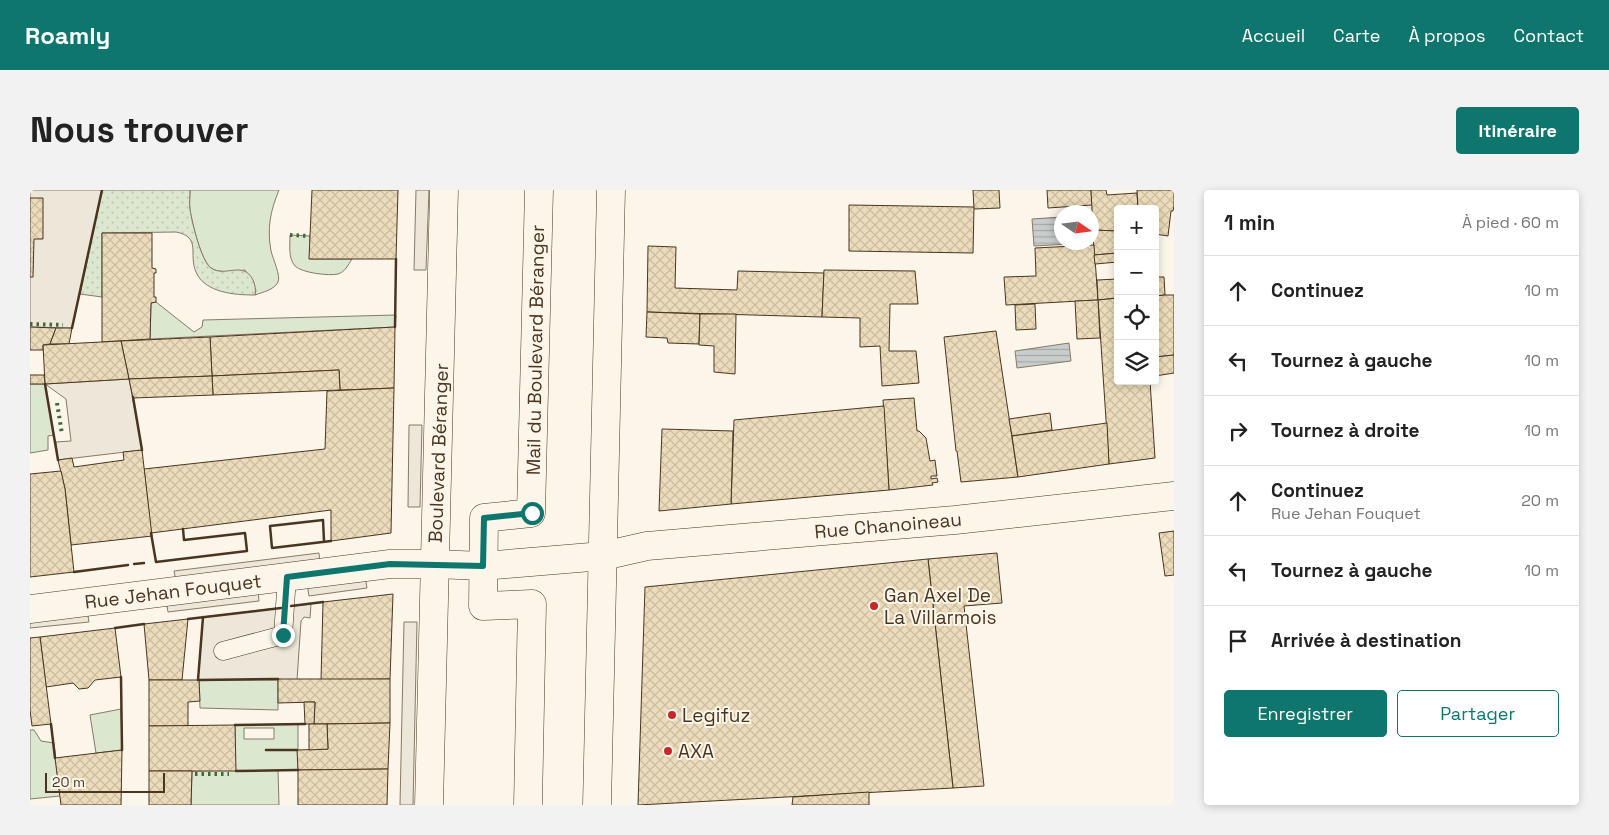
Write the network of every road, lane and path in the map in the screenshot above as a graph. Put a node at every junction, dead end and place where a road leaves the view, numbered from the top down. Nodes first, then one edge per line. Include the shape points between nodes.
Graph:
1 (444, 190) edge
2 (539, 190) edge
3 (611, 190) edge
4 (1174, 496) edge
5 (603, 556) junction
6 (434, 564) junction
7 (483, 566) junction
8 (287, 577) junction
9 (30, 609) edge
10 (223, 651) dead end
11 (430, 805) edge
12 (528, 805) edge
13 (597, 805) edge

1 - 6 main road, Boulevard Béranger
2 - 7 main road, Mail du Boulevard Béranger via 532,513 484,518
3 - 5 main road
4 - 5 main road, Rue Chanoineau via 956,520 647,546
5 - 7 main road, Rue Chanoineau
5 - 13 main road
6 - 7 main road, Rue Jehan Fouquet
6 - 8 main road, Rue Jehan Fouquet via 390,564
6 - 11 main road, Boulevard Béranger
7 - 12 main road, Mail du Boulevard Béranger via 483,606 532,604
8 - 9 main road, Rue Jehan Fouquet
8 - 10 lane via 283,635

